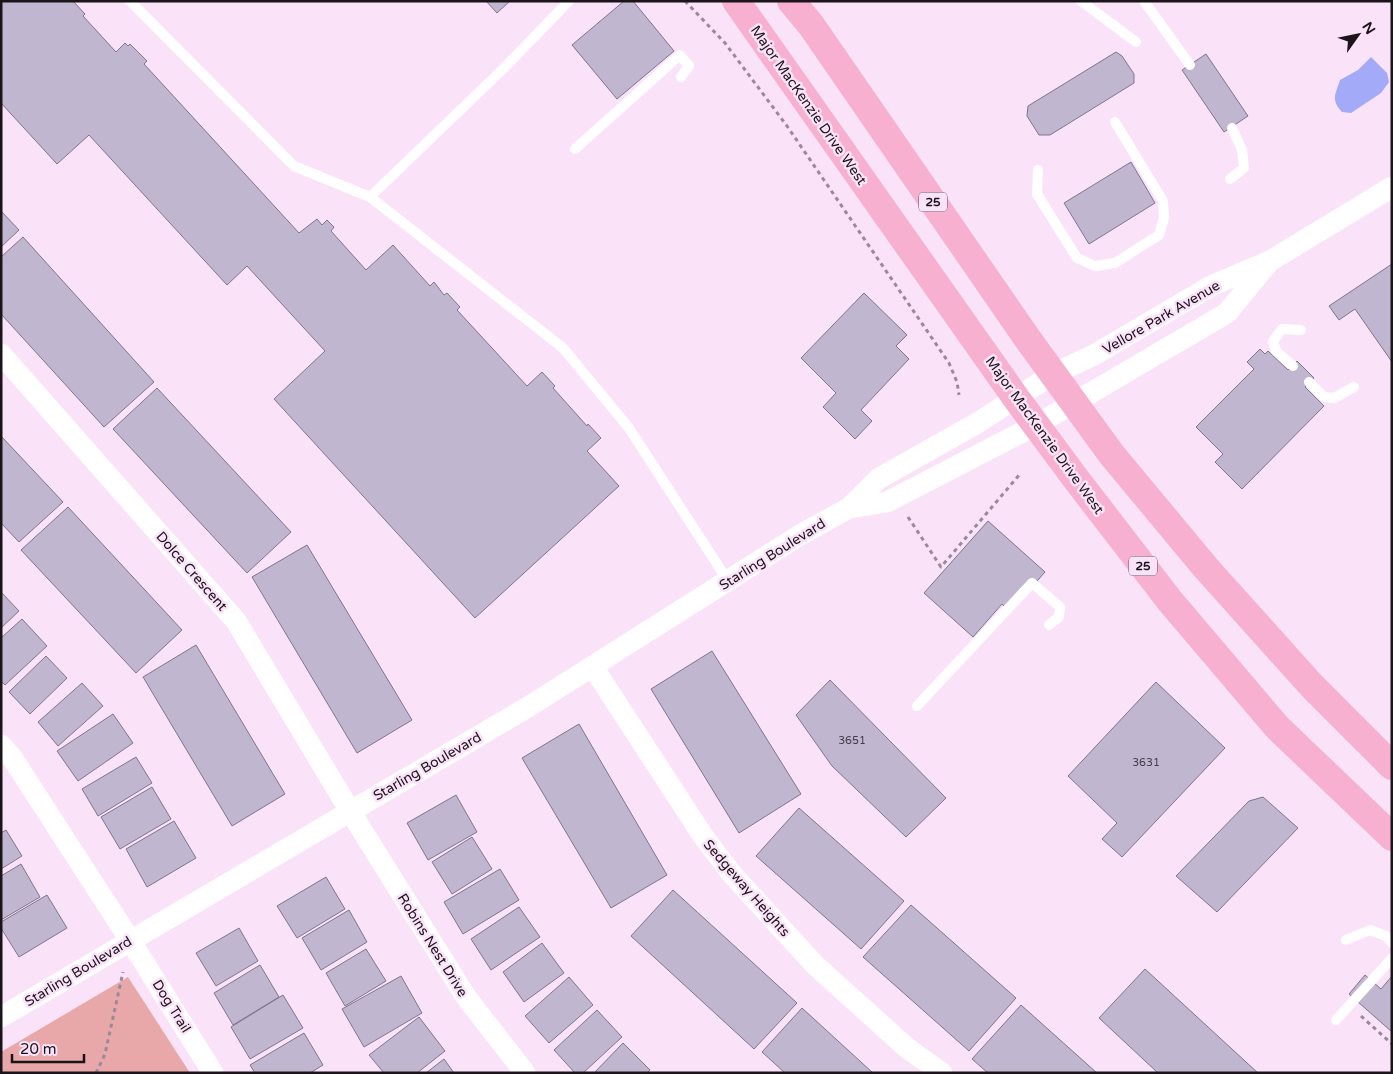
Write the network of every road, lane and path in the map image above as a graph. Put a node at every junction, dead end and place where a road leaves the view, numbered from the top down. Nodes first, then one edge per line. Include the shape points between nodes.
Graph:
1 (130, 1) edge
2 (569, 1) edge
3 (686, 1) edge
4 (736, 1) edge
5 (791, 1) edge
6 (1081, 1) edge
7 (1144, 1) edge
8 (1136, 42) dead end
9 (1190, 65) dead end
10 (681, 77) dead end
11 (1114, 122) dead end
12 (1232, 128) dead end
13 (575, 149) dead end
14 (1038, 170) dead end
15 (1230, 179) dead end
16 (1392, 187) edge
17 (370, 197) junction
18 (1270, 261) junction
19 (1301, 330) dead end
20 (1, 354) edge
21 (1292, 366) dead end
22 (1053, 374) junction
23 (1309, 382) dead end
24 (1354, 387) dead end
25 (959, 395) dead end
26 (1016, 398) junction
27 (1074, 403) junction
28 (1036, 425) junction
29 (1020, 474) dead end
30 (896, 497) junction
31 (849, 508) junction
32 (728, 581) junction
33 (1049, 626) dead end
34 (593, 667) junction
35 (917, 706) dead end
36 (1, 745) edge
37 (1392, 766) edge
38 (350, 811) junction
39 (1392, 837) edge
40 (130, 940) junction
41 (1346, 940) dead end
42 (1392, 943) edge
43 (1392, 958) edge
44 (1349, 1005) junction
45 (1, 1017) edge
46 (1336, 1020) dead end
47 (1392, 1044) edge
48 (96, 1073) edge
49 (213, 1073) edge
50 (525, 1073) edge
51 (942, 1073) edge

1 - 17 lane via 294,166
2 - 17 lane
3 - 25 path via 724,43 787,126 949,363
4 - 26 main road, Major MacKenzie Drive West / 25
5 - 22 main road, 25 via 811,25
6 - 8 lane
7 - 9 lane
10 - 13 lane via 689,66 680,55
11 - 14 lane via 1163,201 1164,218 1159,235 1115,263 1095,266 1077,258 1038,194
12 - 15 lane via 1242,150 1244,168
16 - 18 street, Vellore Park Avenue
17 - 32 lane via 563,348 628,428
18 - 22 street, Vellore Park Avenue via 1211,286 1094,355
18 - 27 street, Vellore Park Avenue via 1227,313
19 - 21 lane via 1282,329 1273,341 1276,352
20 - 38 street, Dolce Crescent via 236,621
22 - 26 street, Starling Boulevard
22 - 27 main road, 25
23 - 24 lane via 1324,397 1334,398
26 - 28 main road, Major MacKenzie Drive West / 25
26 - 31 street, Starling Boulevard via 878,479
27 - 28 street, Starling Boulevard
27 - 37 main road, 25 via 1112,455 1206,568 1312,686
28 - 30 street, Starling Boulevard
28 - 39 main road, Major MacKenzie Drive West / 25 via 1170,601 1277,727
29 - 30 path via 941,567
30 - 31 street, Starling Boulevard via 887,502
31 - 32 street, Starling Boulevard
32 - 34 street, Starling Boulevard
33 - 35 lane via 1058,617 1060,607 1032,583
34 - 38 street, Starling Boulevard
34 - 51 street, Sedgeway Heights via 702,836 731,873 815,965 907,1048
36 - 40 street
38 - 40 street, Starling Boulevard
38 - 50 street, Robins Nest Drive via 466,997
40 - 45 street, Starling Boulevard
40 - 48 path via 105,1054
40 - 49 street, Dog Trail
41 - 42 lane via 1370,930 1386,936
43 - 44 lane
44 - 46 lane
44 - 47 path

